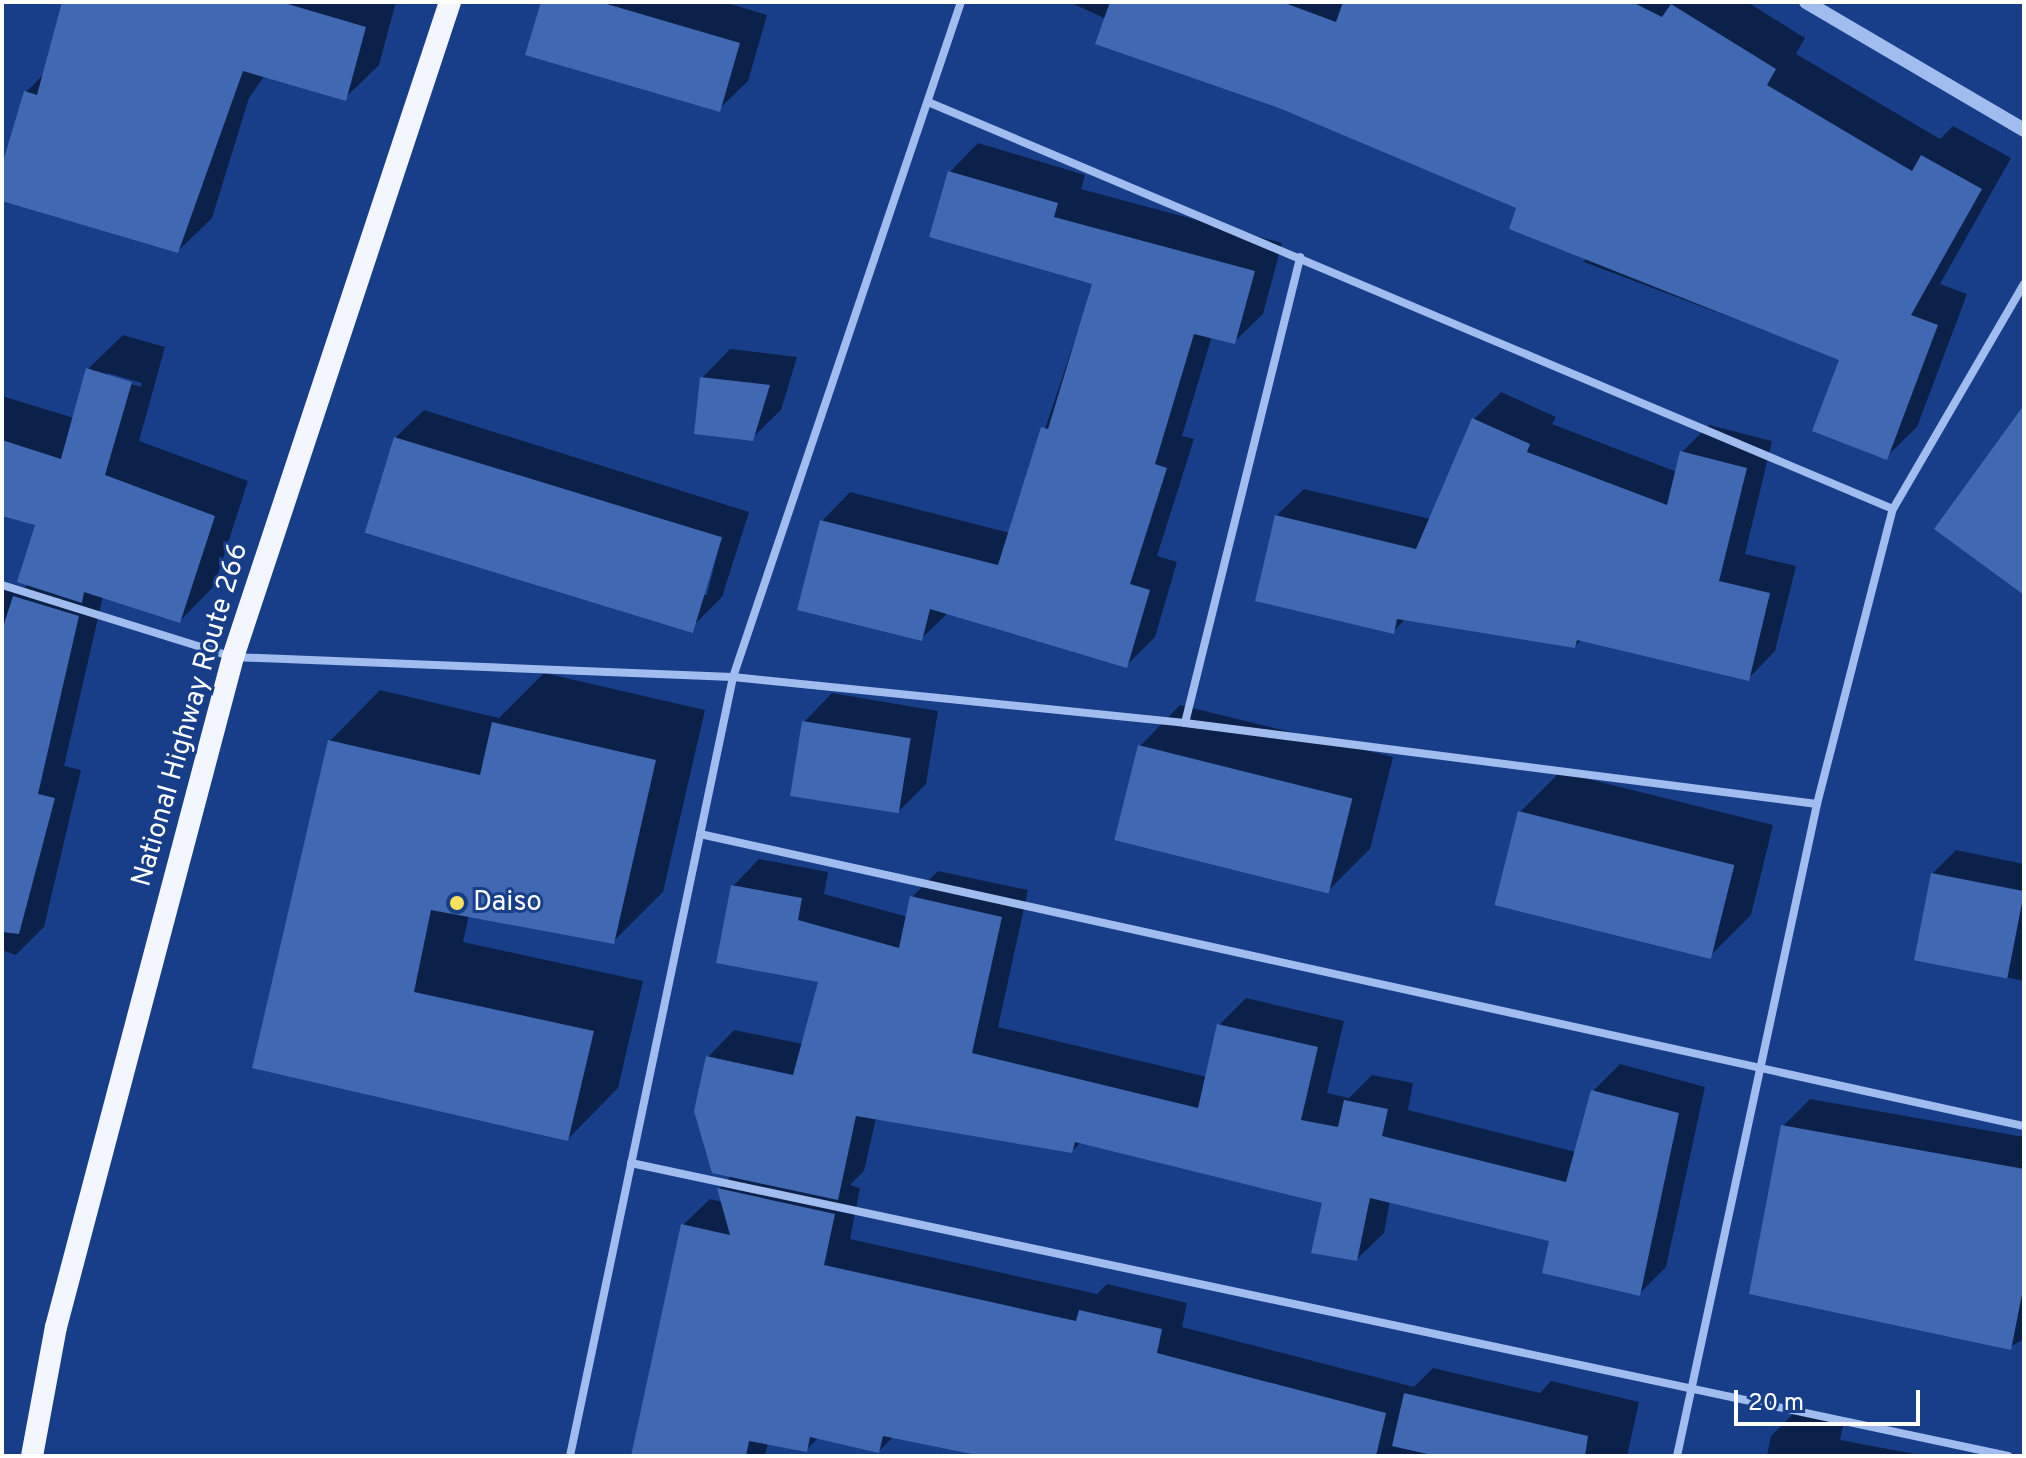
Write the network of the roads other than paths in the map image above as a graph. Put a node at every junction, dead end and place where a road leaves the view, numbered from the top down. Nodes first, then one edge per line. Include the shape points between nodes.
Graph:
1 (450, 2) edge
2 (961, 2) edge
3 (1806, 2) edge
4 (928, 102) junction
5 (2024, 130) edge
6 (1300, 257) junction
7 (2024, 284) edge
8 (1893, 509) junction
9 (2, 585) edge
10 (233, 657) junction
11 (733, 677) junction
12 (1185, 723) junction
13 (1817, 804) junction
14 (700, 834) junction
15 (1761, 1068) junction
16 (2024, 1126) edge
17 (631, 1163) junction
18 (1690, 1392) junction
19 (32, 1456) edge
20 (570, 1456) edge
21 (1677, 1456) edge
22 (2008, 1456) edge

1 - 10 highway, National Highway Route 266
2 - 4 street
3 - 5 street
4 - 6 street
4 - 11 street
6 - 8 street
6 - 12 street
7 - 8 street
8 - 13 street
9 - 10 street
10 - 11 street
10 - 19 highway, National Highway Route 266 via 56,1327
11 - 12 street
11 - 14 street
12 - 13 street
13 - 15 street
14 - 15 street
14 - 17 street
15 - 16 street
15 - 18 street
17 - 18 street
17 - 20 street
18 - 21 street
18 - 22 street

